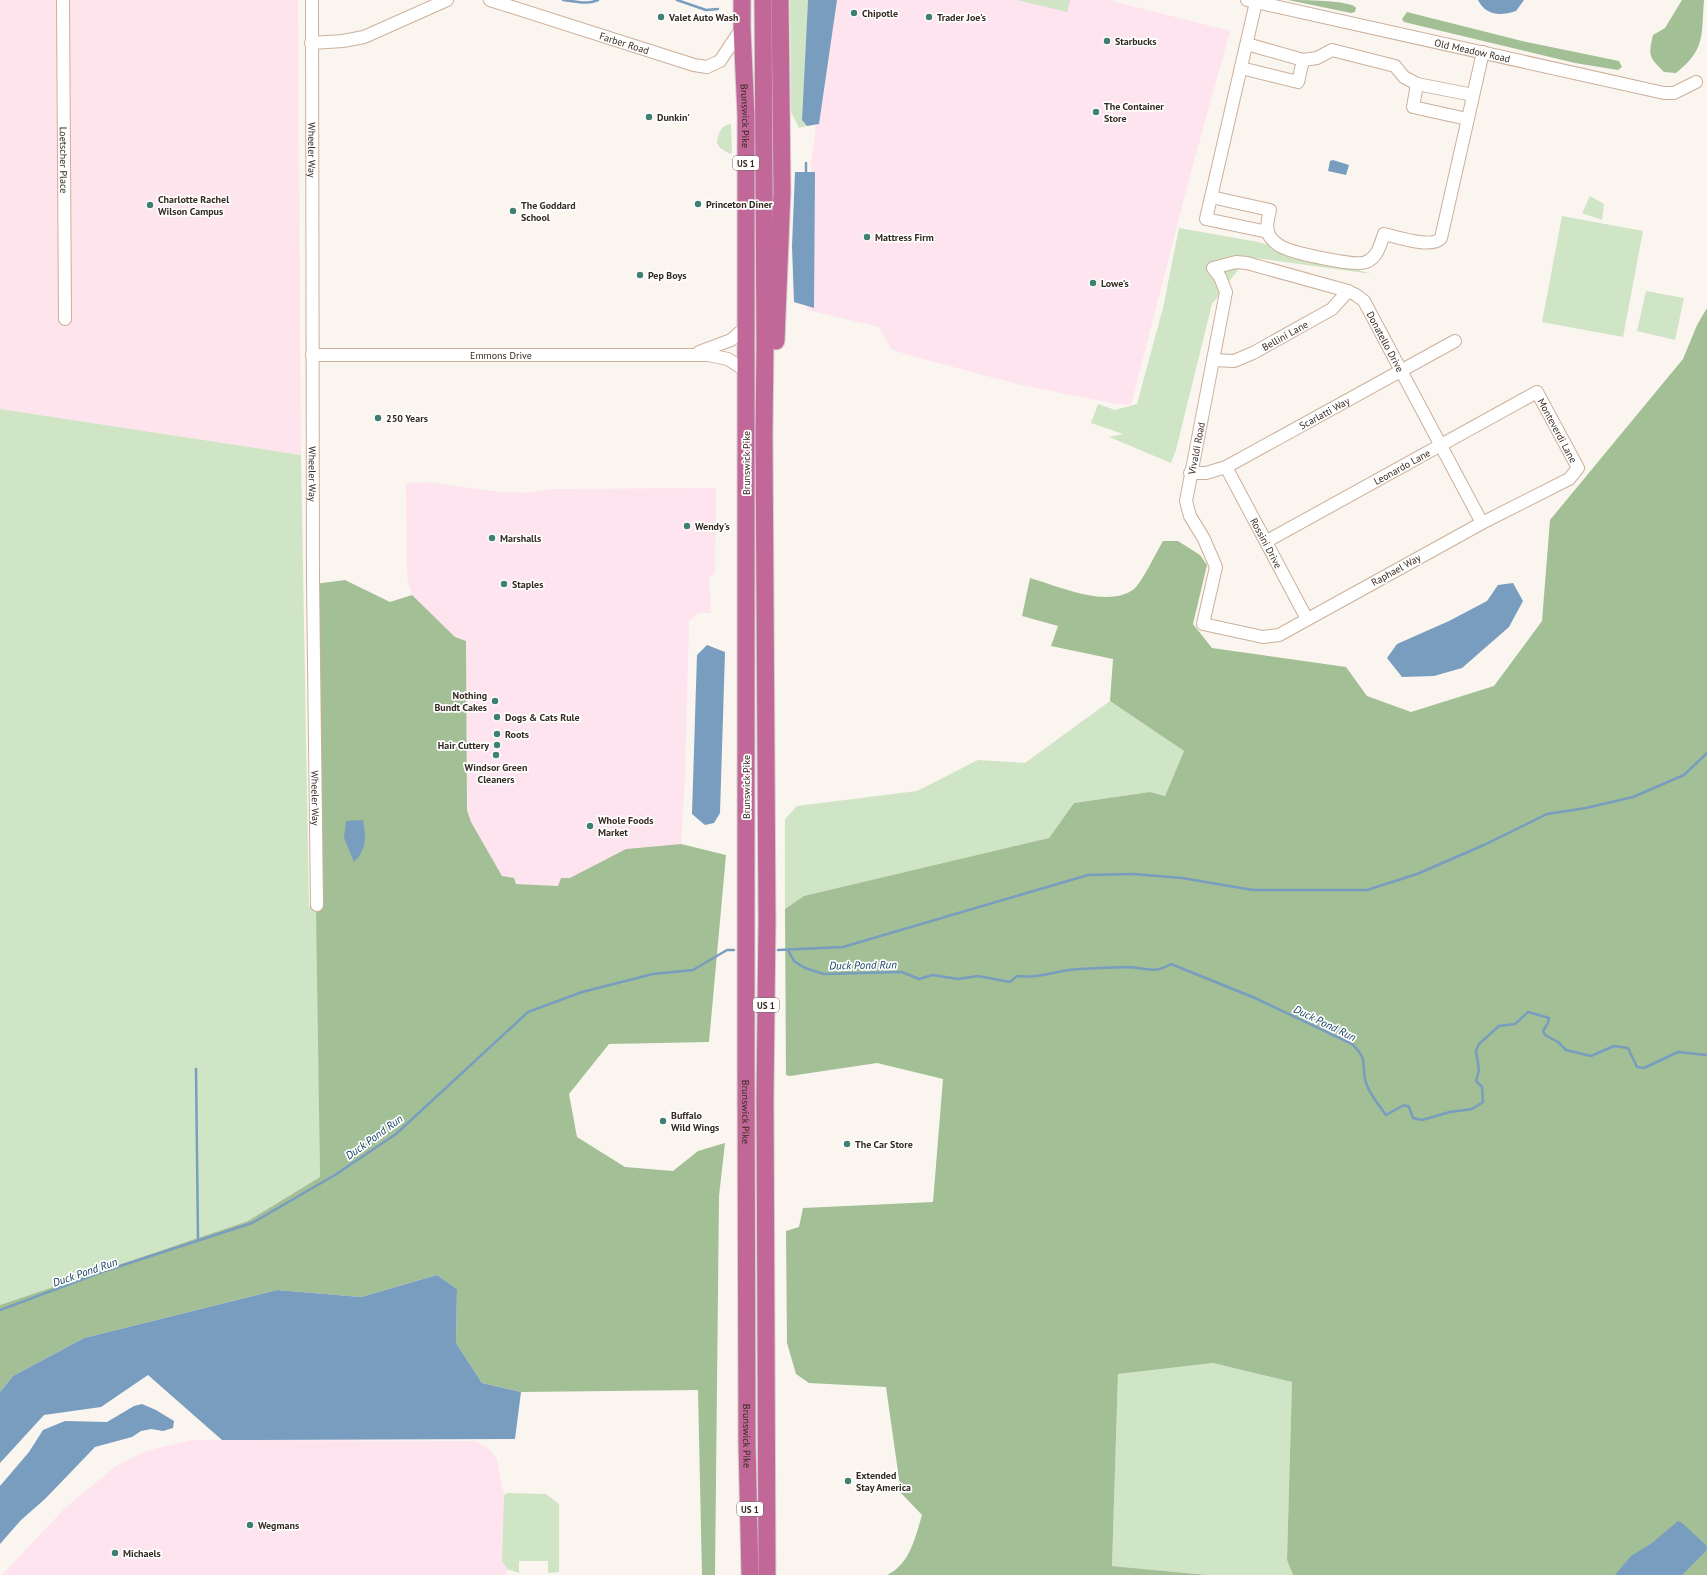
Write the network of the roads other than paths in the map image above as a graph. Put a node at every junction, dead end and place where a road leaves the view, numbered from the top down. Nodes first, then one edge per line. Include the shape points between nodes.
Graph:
1 (62, 0) edge
2 (312, 0) edge
3 (447, 0) edge
4 (490, 0) edge
5 (742, 0) edge
6 (763, 0) edge
7 (780, 0) edge
8 (1251, 1) edge
9 (742, 28) junction
10 (311, 43) junction
11 (1247, 44) junction
12 (1483, 52) junction
13 (1304, 60) junction
14 (1241, 68) junction
15 (1696, 82) dead end
16 (1417, 84) junction
17 (1473, 95) junction
18 (1467, 119) junction
19 (1211, 197) junction
20 (1268, 232) junction
21 (1213, 268) joint
22 (1348, 291) junction
23 (65, 319) dead end
24 (746, 327) junction
25 (1455, 341) dead end
26 (690, 354) junction
27 (312, 355) junction
28 (1213, 360) junction
29 (1400, 370) junction
30 (746, 371) junction
31 (1537, 392) joint
32 (764, 434) junction
33 (1442, 446) junction
34 (1226, 467) junction
35 (1578, 468) joint
36 (1190, 474) junction
37 (1482, 523) junction
38 (1267, 541) junction
39 (1307, 619) junction
40 (1204, 624) joint
41 (317, 904) dead end
42 (747, 1444) junction
43 (739, 1575) edge
44 (750, 1575) edge
45 (767, 1575) edge

1 - 23 street, Loetscher Place
2 - 10 street, Wheeler Way
3 - 10 street via 364,36 343,41
4 - 9 street, Farber Road via 707,67 720,61
5 - 9 highway, Brunswick Pike / US 1
6 - 32 highway, Brunswick Pike / US 1
7 - 32 highway via 782,192 779,280 775,355
8 - 11 street
8 - 12 street, Old Meadow Road
9 - 24 highway, Brunswick Pike / US 1 via 746,116
10 - 27 street, Wheeler Way
11 - 13 street
11 - 14 street
12 - 15 street, Old Meadow Road via 1664,92 1674,93
12 - 17 street
13 - 14 street via 1298,82
13 - 16 street via 1317,58 1332,50 1395,66 1404,77
14 - 19 street
16 - 17 street
16 - 18 street via 1413,106
17 - 18 street
18 - 20 street via 1439,241 1430,244 1384,234 1380,248 1373,258 1358,264 1282,247
19 - 20 street via 1270,210
19 - 20 street via 1206,219
21 - 22 street, Donatello Drive via 1236,262 1247,263
21 - 28 street, Vivaldi Road via 1226,292
22 - 28 street, Bellini Lane via 1332,309 1253,353 1234,361
22 - 29 street, Donatello Drive via 1364,301
24 - 26 street, Emmons Drive via 731,340
24 - 30 highway, Brunswick Pike / US 1
25 - 29 street, Scarlatti Way
26 - 27 street, Emmons Drive
26 - 30 street, Emmons Drive via 708,354 728,359
27 - 41 street, Wheeler Way
28 - 36 street, Vivaldi Road
29 - 33 street, Donatello Drive
29 - 34 street, Scarlatti Way
30 - 42 highway, Brunswick Pike / US 1
31 - 33 street, Leonardo Lane
31 - 35 street, Monteverdi Lane
32 - 45 highway, Brunswick Pike / US 1
33 - 37 street, Donatello Drive
33 - 38 street, Leonardo Lane
34 - 36 street, Scarlatti Way via 1206,473
34 - 38 street, Rossini Drive
35 - 37 street, Raphael Way via 1569,479
36 - 40 street, Vivaldi Road via 1186,501 1190,516 1216,566
37 - 39 street, Raphael Way
38 - 39 street, Rossini Drive
39 - 40 street, Raphael Way via 1279,635 1263,637
42 - 43 highway via 740,1513
42 - 44 highway, Brunswick Pike / US 1

